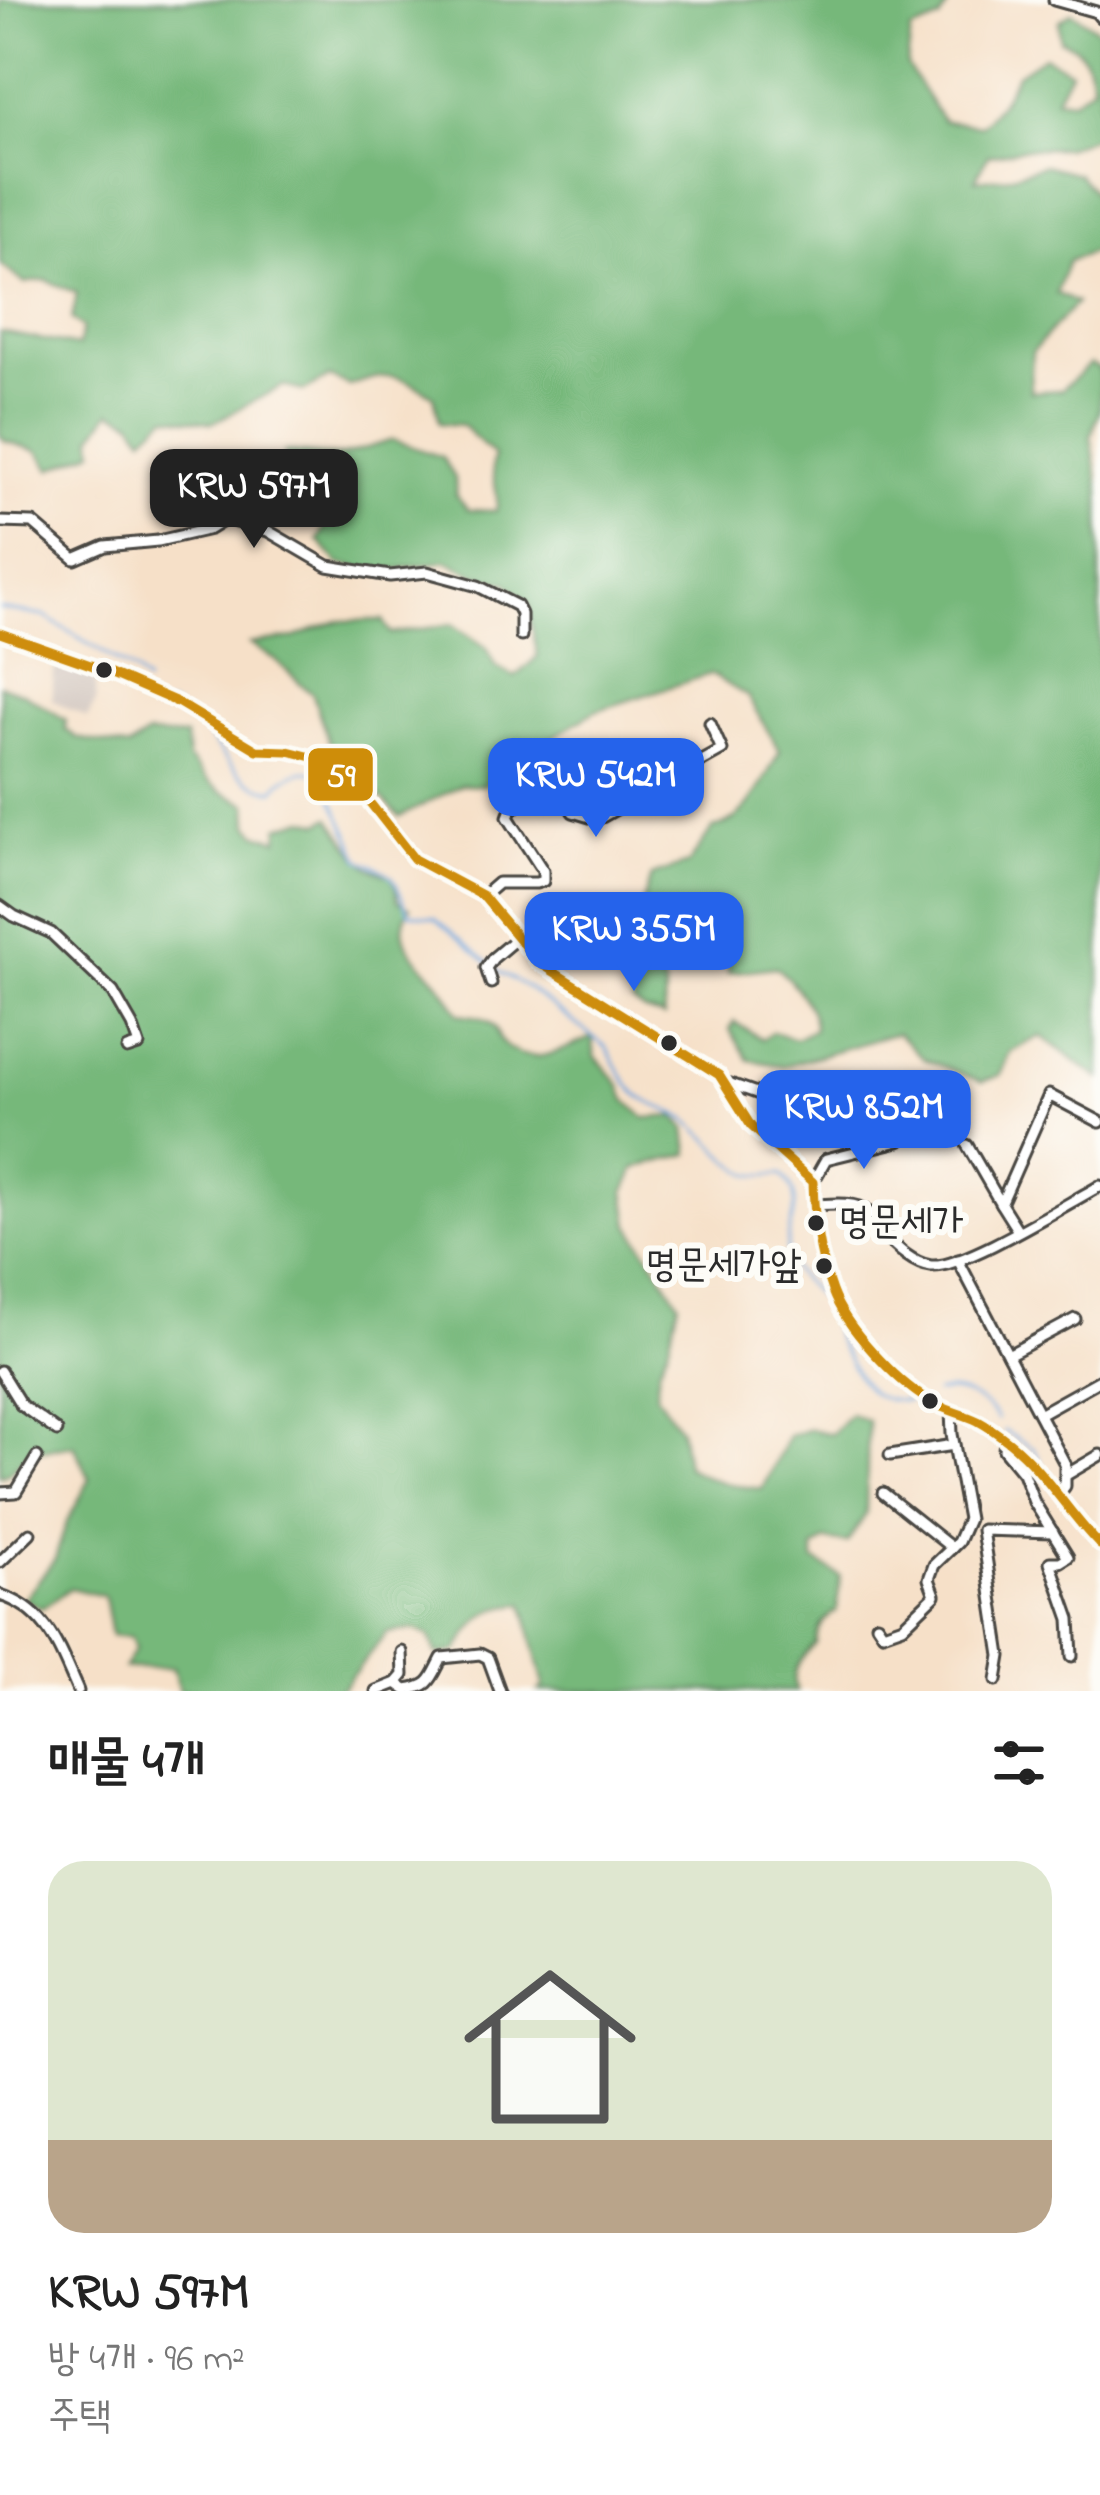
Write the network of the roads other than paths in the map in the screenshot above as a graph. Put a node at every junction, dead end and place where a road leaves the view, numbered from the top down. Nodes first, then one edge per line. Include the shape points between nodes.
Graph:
1 (1054, 0) edge
2 (1100, 17) edge
3 (0, 522) edge
4 (0, 633) edge
5 (521, 636) dead end
6 (710, 723) dead end
7 (483, 896) junction
8 (0, 906) edge
9 (518, 937) junction
10 (491, 983) dead end
11 (127, 1049) dead end
12 (724, 1082) junction
13 (884, 1086) dead end
14 (1100, 1123) edge
15 (899, 1141) dead end
16 (967, 1145) dead end
17 (813, 1182) junction
18 (1097, 1188) edge
19 (1100, 1201) edge
20 (1001, 1204) junction
21 (815, 1205) junction
22 (1018, 1232) junction
23 (958, 1260) junction
24 (1076, 1319) dead end
25 (1008, 1355) junction
26 (0, 1371) edge
27 (1100, 1380) edge
28 (951, 1411) junction
29 (1039, 1414) junction
30 (57, 1431) dead end
31 (1005, 1440) junction
32 (954, 1445) junction
33 (890, 1455) dead end
34 (1100, 1455) edge
35 (37, 1457) dead end
36 (1062, 1487) junction
37 (0, 1493) edge
38 (883, 1493) dead end
39 (1096, 1522) dead end
40 (1085, 1530) junction
41 (1053, 1532) junction
42 (30, 1534) dead end
43 (1100, 1546) edge
44 (952, 1547) junction
45 (0, 1562) edge
46 (0, 1595) edge
47 (878, 1624) dead end
48 (402, 1652) dead end
49 (1072, 1655) dead end
50 (997, 1680) dead end
51 (396, 1683) junction
52 (78, 1691) edge
53 (376, 1691) edge
54 (500, 1691) edge

1 - 2 street
3 - 5 street via 33,523 75,559 226,519 268,531 328,566 390,576 427,572 478,586 517,606
4 - 7 street via 176,702 257,750 324,760 414,859
6 - 7 street via 722,750 602,817 573,812 551,789 511,809 508,817 543,880 498,883
7 - 9 street
8 - 11 street via 51,933 113,992 139,1045
9 - 10 street via 489,964
9 - 12 street via 538,962
12 - 13 street via 785,1103
12 - 17 street via 751,1126
14 - 20 street via 1049,1095
15 - 17 street via 826,1159
16 - 20 street
17 - 21 street
18 - 19 street
18 - 22 street
20 - 22 street
21 - 23 street via 868,1211 904,1254 927,1266
21 - 28 street via 834,1297 906,1387
22 - 23 street
23 - 25 street
24 - 25 street
25 - 29 street
26 - 30 street via 21,1405
27 - 29 street
28 - 31 street
28 - 32 street
29 - 36 street via 1065,1464
31 - 36 street
31 - 41 street
32 - 33 street
32 - 44 street via 968,1519
34 - 36 street
35 - 37 street via 16,1492
36 - 40 street
38 - 44 street
39 - 40 street
40 - 43 street
41 - 49 street via 1068,1557 1050,1562 1070,1618
41 - 50 street via 982,1530 1001,1656
42 - 45 street
44 - 47 street via 934,1565 935,1595 923,1608 884,1633
46 - 52 street via 43,1621
48 - 51 street via 404,1675
51 - 53 street
51 - 54 street via 421,1688 442,1658 480,1654

